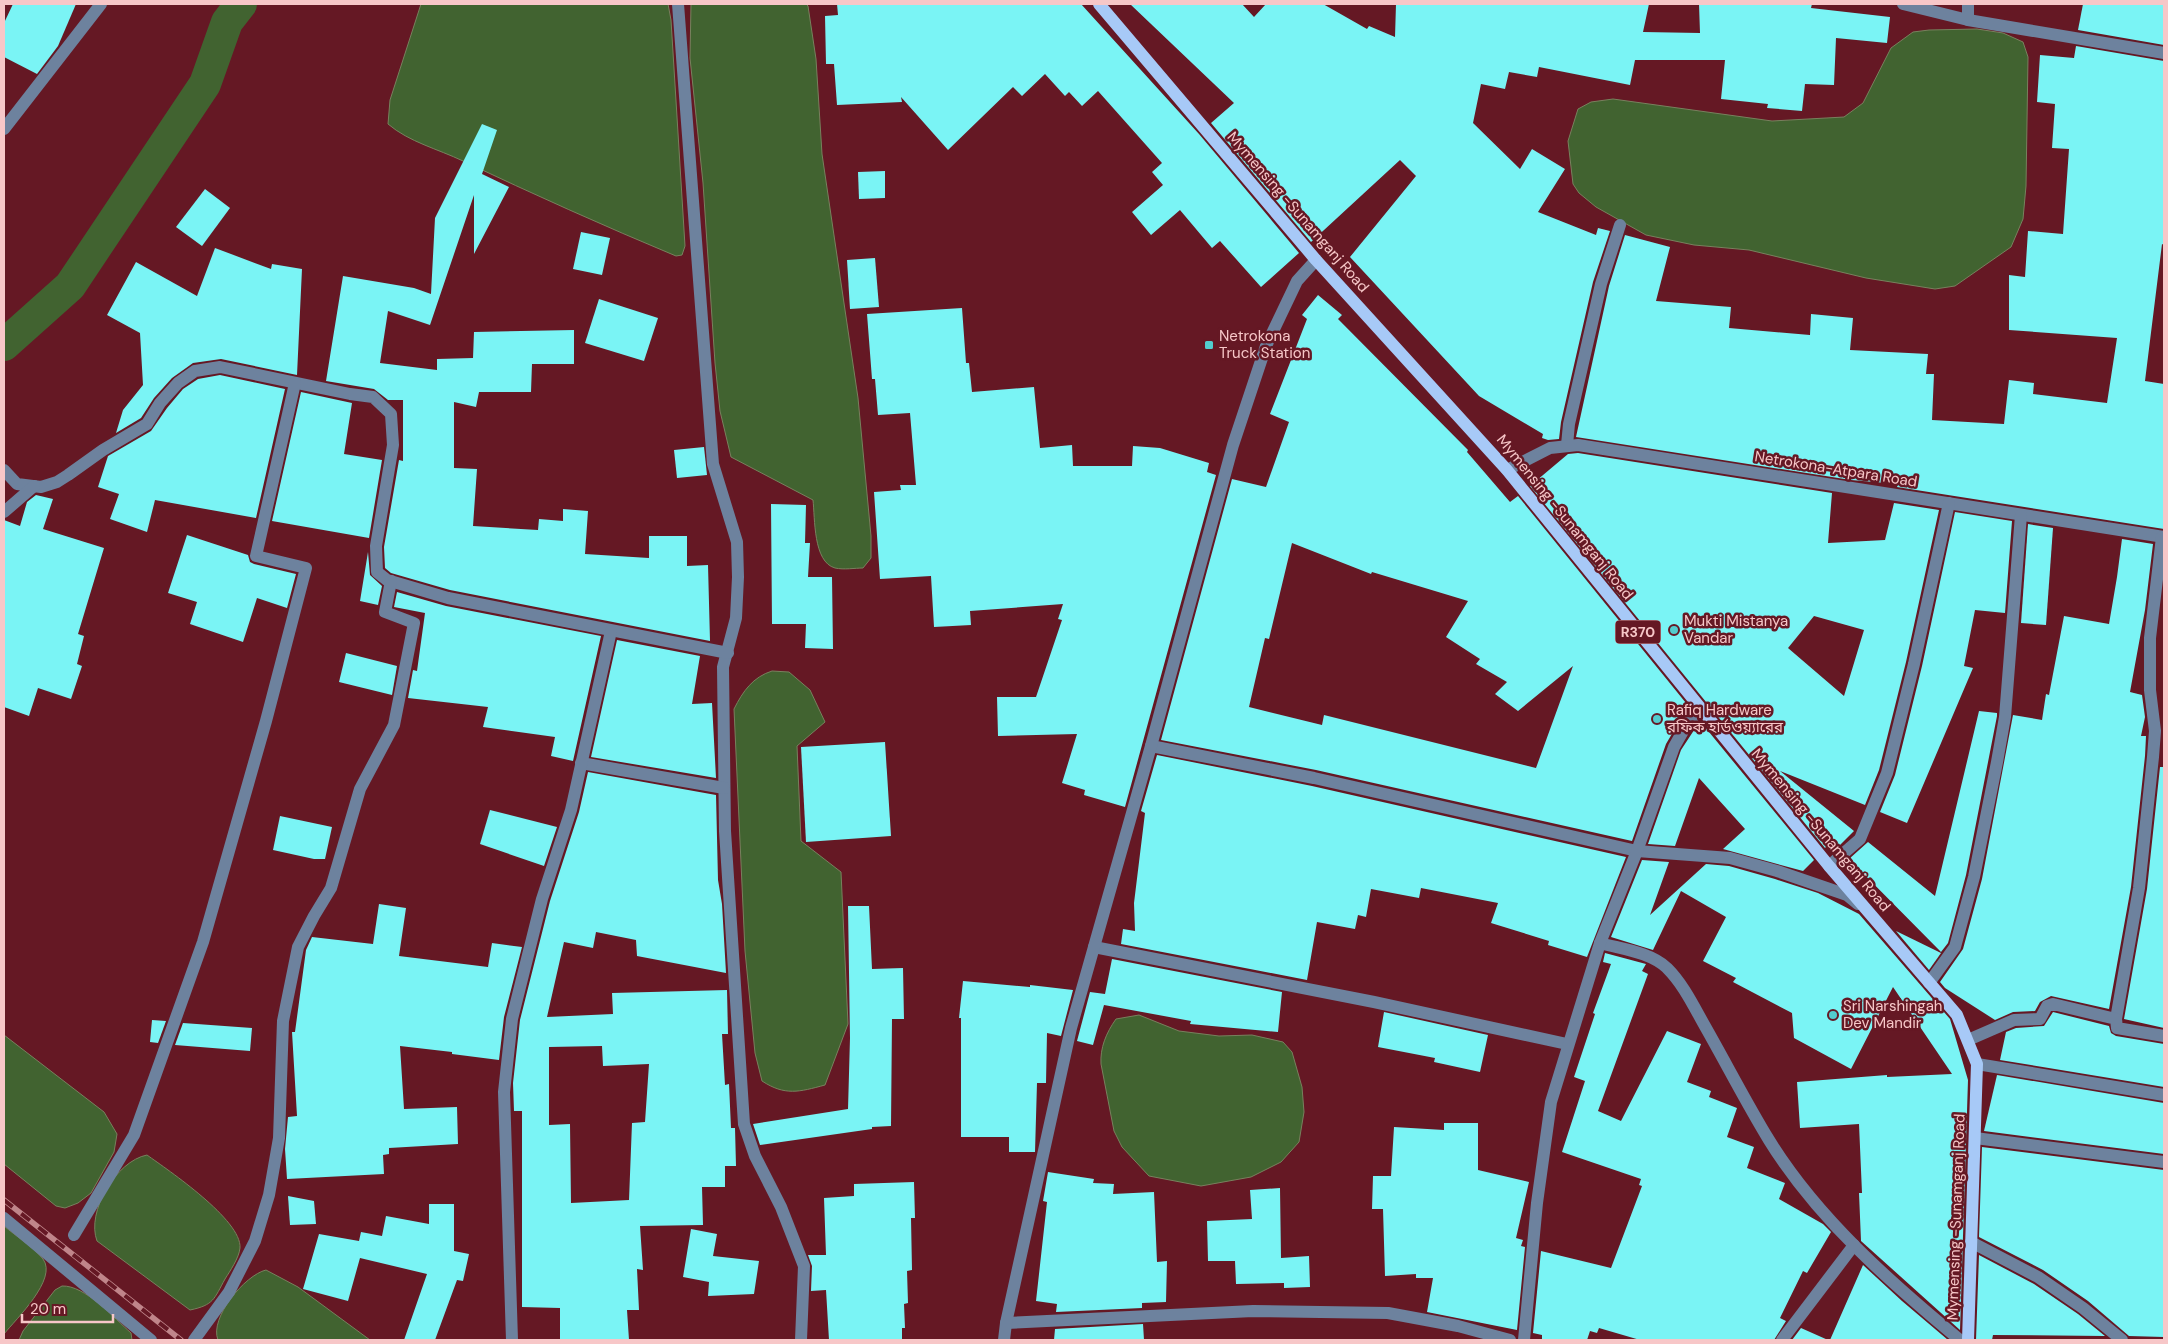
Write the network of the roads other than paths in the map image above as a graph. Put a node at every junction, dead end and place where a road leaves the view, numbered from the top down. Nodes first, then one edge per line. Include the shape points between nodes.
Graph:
1 (100, 4) edge
2 (678, 4) edge
3 (1098, 4) edge
4 (1903, 4) edge
5 (1968, 4) edge
6 (1968, 20) junction
7 (2164, 53) edge
8 (4, 130) edge
9 (1620, 225) dead end
10 (1316, 260) junction
11 (295, 383) junction
12 (1567, 445) junction
13 (4, 470) edge
14 (1507, 470) junction
15 (34, 486) junction
16 (1949, 503) junction
17 (4, 512) edge
18 (2021, 515) junction
19 (2163, 537) edge
20 (391, 581) junction
21 (611, 631) junction
22 (728, 653) junction
23 (1700, 709) junction
24 (1151, 746) junction
25 (2159, 760) edge
26 (581, 763) junction
27 (724, 788) junction
28 (1637, 851) junction
29 (1829, 866) junction
30 (1866, 910) junction
31 (1600, 943) junction
32 (1094, 947) junction
33 (1929, 983) junction
34 (2116, 1019) junction
35 (2164, 1036) edge
36 (1968, 1040) junction
37 (1567, 1044) junction
38 (1977, 1064) junction
39 (2164, 1094) edge
40 (1975, 1138) junction
41 (2164, 1162) edge
42 (4, 1218) edge
43 (74, 1236) dead end
44 (1971, 1242) junction
45 (1854, 1245) junction
46 (1006, 1323) junction
47 (151, 1340) edge
48 (194, 1340) edge
49 (512, 1340) edge
50 (800, 1340) edge
51 (1004, 1340) edge
52 (1510, 1340) edge
53 (1524, 1340) edge
54 (1782, 1340) edge
55 (1960, 1340) edge
56 (1968, 1340) edge
57 (2122, 1340) edge

1 - 8 street
2 - 22 street via 713,464 736,542 736,618
3 - 10 main road, Mymensing -Sunamganj Road / R370
4 - 6 street
5 - 6 street
6 - 7 street
9 - 12 street via 1601,284
10 - 14 main road, Mymensing -Sunamganj Road / R370
10 - 24 street via 1288,298 1257,371 1233,445
11 - 15 street via 220,367 195,371 178,383 147,424 57,482
11 - 20 street via 373,397 391,414 393,444 375,561 378,572
11 - 43 street via 256,556 306,568 203,942 134,1135
12 - 14 street, Netrokona-Atpara Road via 1550,448
12 - 16 street, Netrokona-Atpara Road
13 - 15 street via 17,484
14 - 23 main road, Mymensing -Sunamganj Road / R370
15 - 17 street
16 - 18 street, Netrokona-Atpara Road
16 - 29 street via 1887,773 1860,839
18 - 19 street, Netrokona-Atpara Road
18 - 33 street via 2005,717 1996,772 1974,877 1955,947
19 - 25 street via 2150,638 2150,682
20 - 21 street via 448,598
20 - 48 street via 385,612 414,623 394,725 360,789 331,888 298,947 283,1021 279,1138 269,1195 255,1241 229,1292
21 - 22 street
21 - 26 street
22 - 27 street via 723,667
23 - 28 street via 1674,747
23 - 29 main road, Mymensing -Sunamganj Road / R370
24 - 28 street via 1314,778
24 - 32 street
25 - 34 street
26 - 27 street
26 - 49 street via 512,1019 504,1092
27 - 50 street via 744,1124 754,1156 780,1207 804,1266
28 - 30 street via 1730,858 1755,864 1847,895
28 - 31 street
29 - 30 main road, Mymensing -Sunamganj Road / R370
30 - 33 main road, Mymensing -Sunamganj Road / R370
31 - 37 street
31 - 45 street via 1646,956 1666,967 1687,993 1770,1142
32 - 37 street
32 - 46 street via 1070,1028
33 - 36 main road, Mymensing -Sunamganj Road / R370 via 1956,1014
34 - 35 street via 2117,1028
34 - 36 street via 2053,1004 2047,1006 2040,1019 2014,1020
36 - 38 main road, Mymensing -Sunamganj Road / R370
37 - 53 street via 1551,1102 1537,1203
38 - 39 street
38 - 40 main road, Mymensing -Sunamganj Road / R370
40 - 41 street
40 - 44 main road, Mymensing -Sunamganj Road / R370
42 - 47 street
44 - 56 main road, Mymensing -Sunamganj Road / R370
44 - 57 street via 2038,1277
45 - 54 street
45 - 55 street
46 - 51 street
46 - 52 street via 1253,1311 1388,1313

